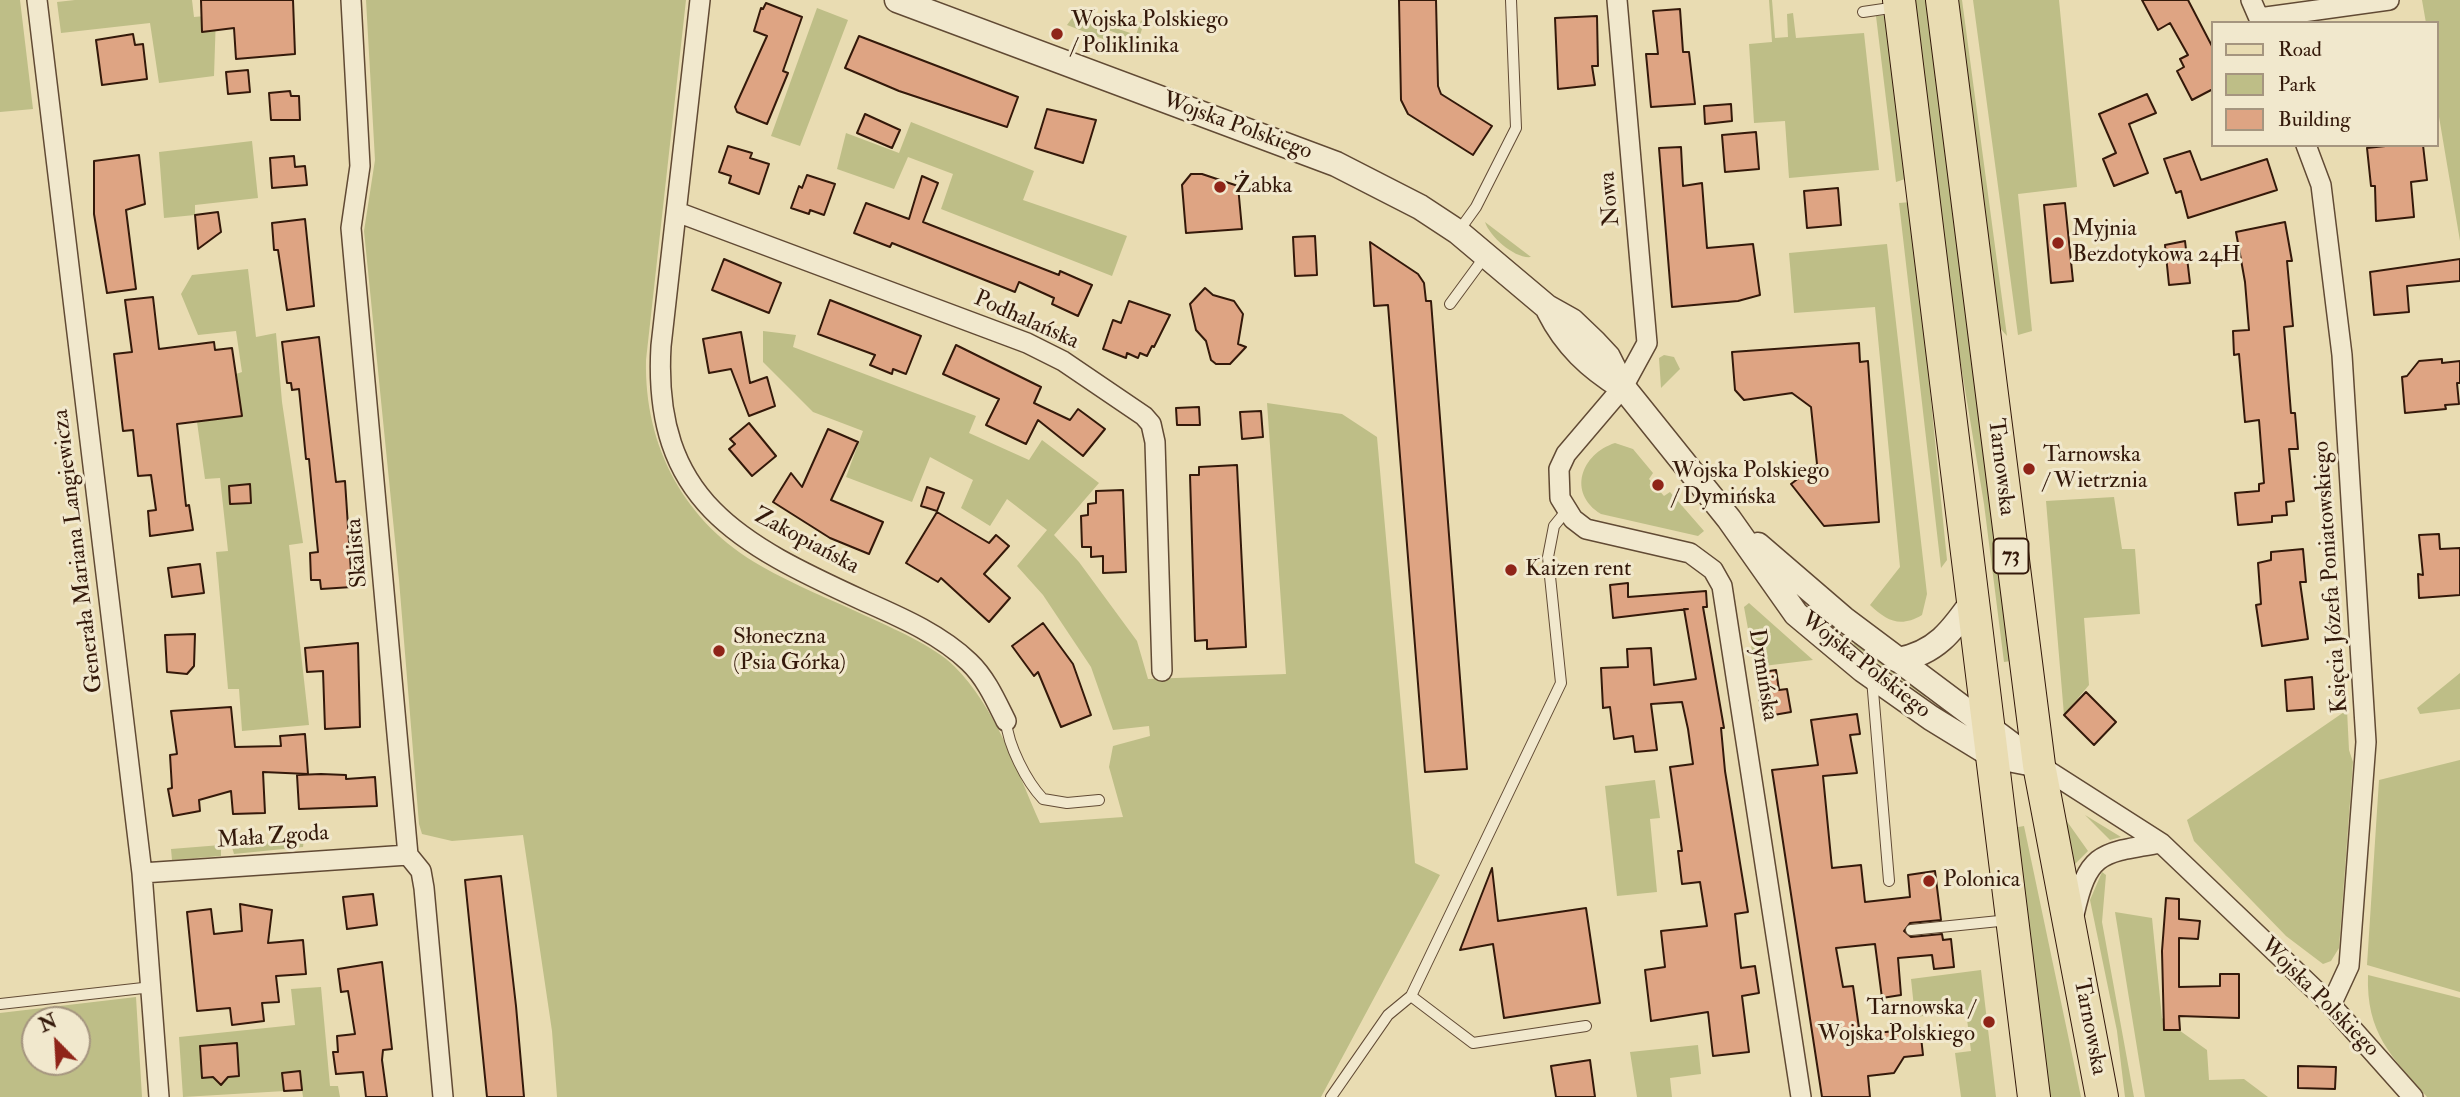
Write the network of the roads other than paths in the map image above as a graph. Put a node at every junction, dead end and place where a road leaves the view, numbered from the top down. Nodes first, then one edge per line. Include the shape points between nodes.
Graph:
1 (37, 0) edge
2 (351, 0) edge
3 (700, 0) edge
4 (897, 0) edge
5 (1511, 0) edge
6 (1617, 0) edge
7 (1942, 0) edge
8 (2250, 0) edge
9 (2389, 0) edge
10 (1899, 3) edge
11 (1863, 12) dead end
12 (2260, 20) edge
13 (2307, 147) edge
14 (677, 212) junction
15 (1458, 232) junction
16 (1486, 254) junction
17 (1450, 304) dead end
18 (1623, 387) junction
19 (1567, 510) junction
20 (1729, 519) junction
21 (1973, 601) junction
22 (1898, 660) junction
23 (1162, 671) dead end
24 (1871, 676) junction
25 (1006, 721) joint
26 (1991, 741) junction
27 (2039, 765) junction
28 (1099, 800) dead end
29 (2161, 843) junction
30 (408, 855) junction
31 (142, 873) junction
32 (1889, 881) dead end
33 (2012, 920) junction
34 (1912, 930) dead end
35 (2070, 930) junction
36 (152, 986) junction
37 (1411, 996) junction
38 (0, 1003) edge
39 (2332, 1005) junction
40 (1586, 1026) dead end
41 (159, 1097) edge
42 (443, 1097) edge
43 (1331, 1097) edge
44 (1801, 1097) edge
45 (2034, 1097) edge
46 (2102, 1097) edge
47 (2413, 1097) edge

1 - 31 street, Generała Mariana Langiewicza
2 - 30 street, Skalista via 360,166 351,228
3 - 14 street, Zakopiańska
4 - 15 street, Wojska Polskiego via 1336,164
5 - 15 lane via 1516,128 1476,207
6 - 18 street, Nowa via 1647,333 1647,343
7 - 27 main road, Tarnowska / 73
8 - 12 street
9 - 12 street
10 - 11 lane
10 - 21 main road, Tarnowska / 73
13 - 39 street, Księcia Józefa Poniatowskiego via 2321,186 2342,355 2366,742 2349,965
14 - 23 street, Podhalańska via 1027,343 1063,361 1144,416 1155,442
14 - 25 street, Zakopiańska via 659,375 667,427 689,480 712,513 760,550 896,615 958,653 979,674
15 - 16 street, Wojska Polskiego
16 - 17 lane
16 - 18 street, Wojska Polskiego via 1594,341
18 - 19 street via 1593,419 1559,469 1560,498
18 - 20 street, Wojska Polskiego
19 - 37 lane via 1554,526 1548,557 1561,684
19 - 44 street, Dymińska via 1586,529 1689,553 1713,570 1722,586
20 - 22 street, Wojska Polskiego via 1844,620
20 - 24 street, Wojska Polskiego via 1796,614
21 - 22 street via 1948,636 1918,657
21 - 26 main road, Tarnowska / 73
22 - 26 street, Wojska Polskiego
24 - 26 street, Wojska Polskiego
24 - 32 lane
25 - 28 lane, Zakopiańska via 1007,733 1043,799 1057,803
26 - 27 street, Wojska Polskiego
26 - 33 main road, Tarnowska / 73
27 - 29 street, Wojska Polskiego
27 - 35 main road, Tarnowska / 73
29 - 35 street via 2115,851 2096,861 2081,883
29 - 39 street, Wojska Polskiego
30 - 31 street, Mała Zgoda
30 - 42 street, Skalista via 421,871 424,888
31 - 36 street, Generała Mariana Langiewicza
33 - 34 lane
33 - 45 main road, Tarnowska / 73
35 - 46 main road, Tarnowska / 73
36 - 38 lane
36 - 41 street, Generała Mariana Langiewicza
37 - 40 lane via 1473,1043
37 - 43 lane via 1388,1015
39 - 47 street, Wojska Polskiego

